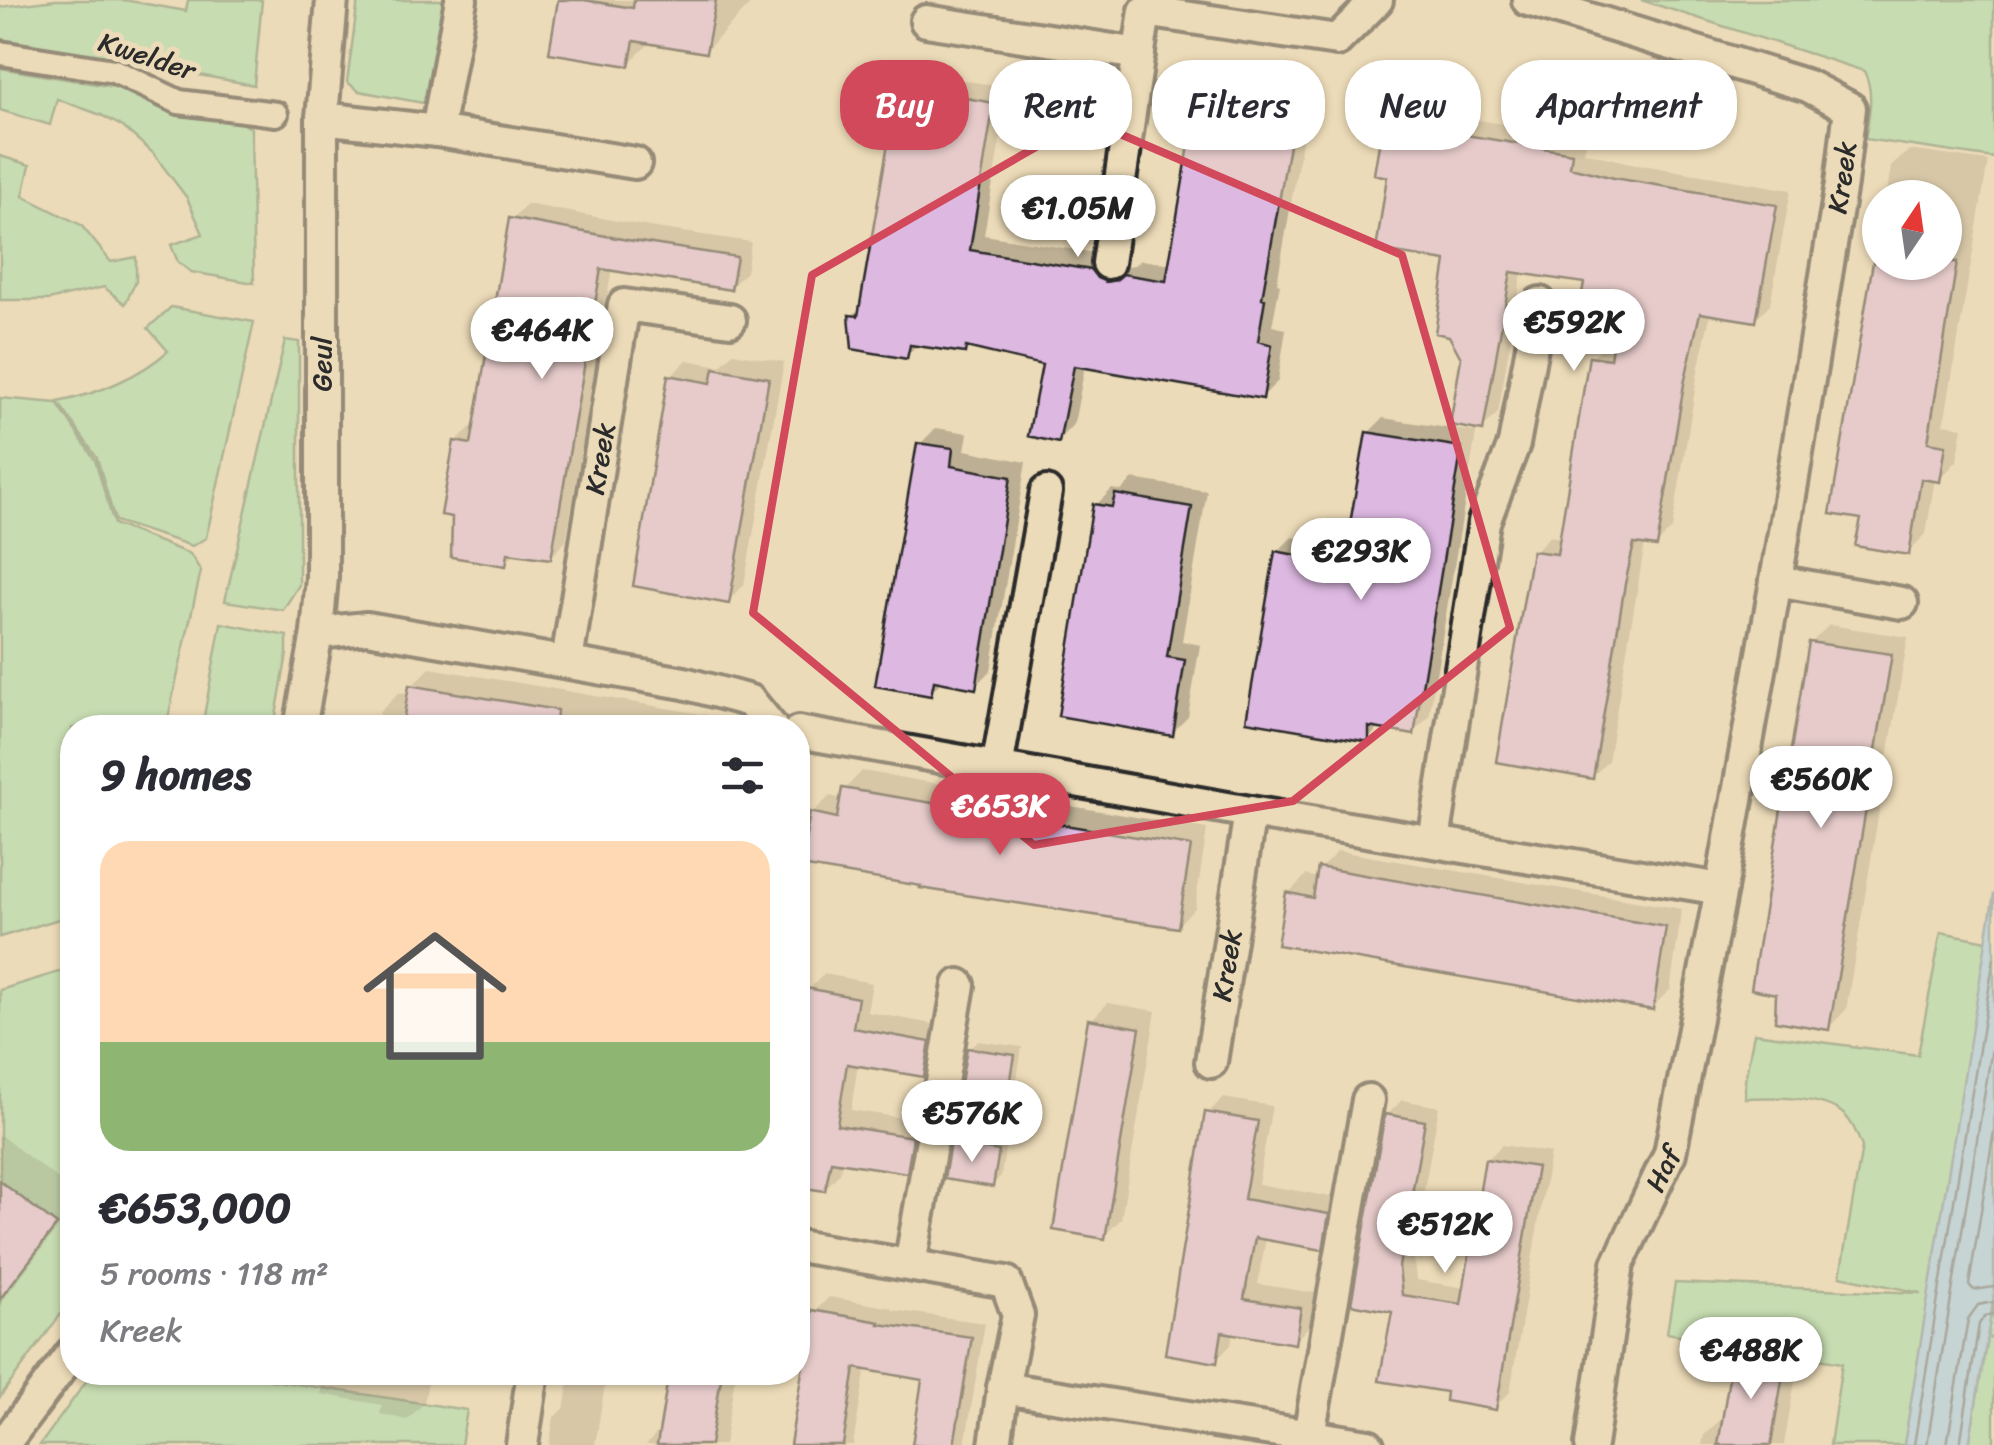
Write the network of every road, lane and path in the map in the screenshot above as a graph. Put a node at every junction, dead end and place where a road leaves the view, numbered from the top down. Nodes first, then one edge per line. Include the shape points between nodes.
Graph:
1 (332, 0) edge
2 (461, 0) edge
3 (1377, 0) edge
4 (1528, 0) edge
5 (926, 21) dead end
6 (0, 53) edge
7 (1139, 54) junction
8 (276, 114) dead end
9 (322, 118) junction
10 (437, 130) junction
11 (634, 163) dead end
12 (1108, 263) dead end
13 (1540, 303) dead end
14 (730, 320) dead end
15 (1046, 492) dead end
16 (1776, 581) junction
17 (1902, 603) dead end
18 (316, 633) junction
19 (567, 661) junction
20 (302, 715) edge
21 (761, 715) edge
22 (810, 734) edge
23 (997, 768) junction
24 (1250, 812) junction
25 (1434, 840) junction
26 (1721, 889) junction
27 (958, 985) dead end
28 (1211, 1062) dead end
29 (1368, 1100) dead end
30 (810, 1248) edge
31 (910, 1265) junction
32 (60, 1368) edge
33 (531, 1385) edge
34 (1003, 1388) junction
35 (1309, 1436) junction
36 (3, 1445) edge
37 (522, 1445) edge
38 (995, 1445) edge
39 (1368, 1445) edge
40 (1591, 1445) edge

1 - 9 street, Geul
2 - 10 street
3 - 7 street via 1337,40 1145,11
4 - 16 street, Kreek via 1808,86 1850,108
5 - 7 street
6 - 8 street, Kwelder via 114,71 179,102
7 - 12 street
9 - 10 street
9 - 18 street, Geul via 322,577
10 - 11 street
13 - 25 street via 1514,444 1484,522
14 - 19 street, Kreek via 624,305
15 - 23 street
16 - 17 street
16 - 26 street, Kreek
18 - 19 street via 367,628
18 - 20 street, Geul
19 - 21 street via 684,683 750,702
22 - 23 street
23 - 24 street
24 - 25 street
24 - 28 street, Kreek
25 - 26 street
26 - 40 street, Haf via 1670,1153 1618,1264
27 - 31 street
29 - 35 street
30 - 31 street
31 - 34 street via 1006,1282 1018,1316
32 - 36 street
33 - 37 street
34 - 35 street
34 - 38 street
35 - 39 street

